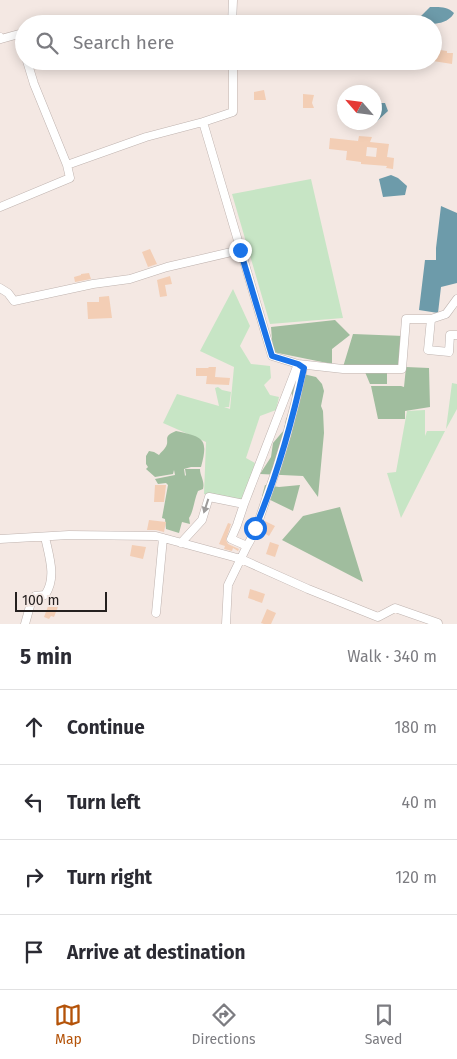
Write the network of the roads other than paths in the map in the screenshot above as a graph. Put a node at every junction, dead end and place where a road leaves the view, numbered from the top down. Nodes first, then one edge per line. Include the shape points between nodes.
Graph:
1 (233, 0) edge
2 (232, 15) edge
3 (15, 35) edge
4 (0, 37) edge
5 (30, 70) edge
6 (233, 70) edge
7 (202, 122) junction
8 (67, 165) junction
9 (0, 207) edge
10 (240, 250) junction
11 (0, 288) edge
12 (457, 299) edge
13 (431, 319) junction
14 (457, 335) edge
15 (298, 364) junction
16 (244, 504) junction
17 (45, 537) junction
18 (0, 538) edge
19 (163, 538) junction
20 (181, 543) junction
21 (247, 546) junction
22 (241, 559) junction
23 (156, 613) dead end
24 (25, 624) edge
25 (226, 624) edge
26 (438, 624) edge

1 - 2 street
3 - 4 street
5 - 8 street
6 - 7 street via 233,112
7 - 8 street via 146,137
7 - 10 street
8 - 9 street via 70,178
10 - 11 street via 130,279 14,301
10 - 15 street via 272,356
12 - 13 street via 446,314
13 - 14 street via 428,350 449,352 450,335
13 - 15 street via 406,319 402,369 343,369
15 - 16 street
15 - 21 street via 304,368 290,424 273,481
16 -> 20 street via 209,496 202,520
16 - 21 street via 231,539
17 - 18 street
17 - 19 street
17 - 24 street via 52,573 49,589 45,595 32,599
19 - 20 street
19 - 23 street
20 - 22 street
21 - 22 street
22 - 25 street via 228,585
22 - 26 street via 378,617 395,608

